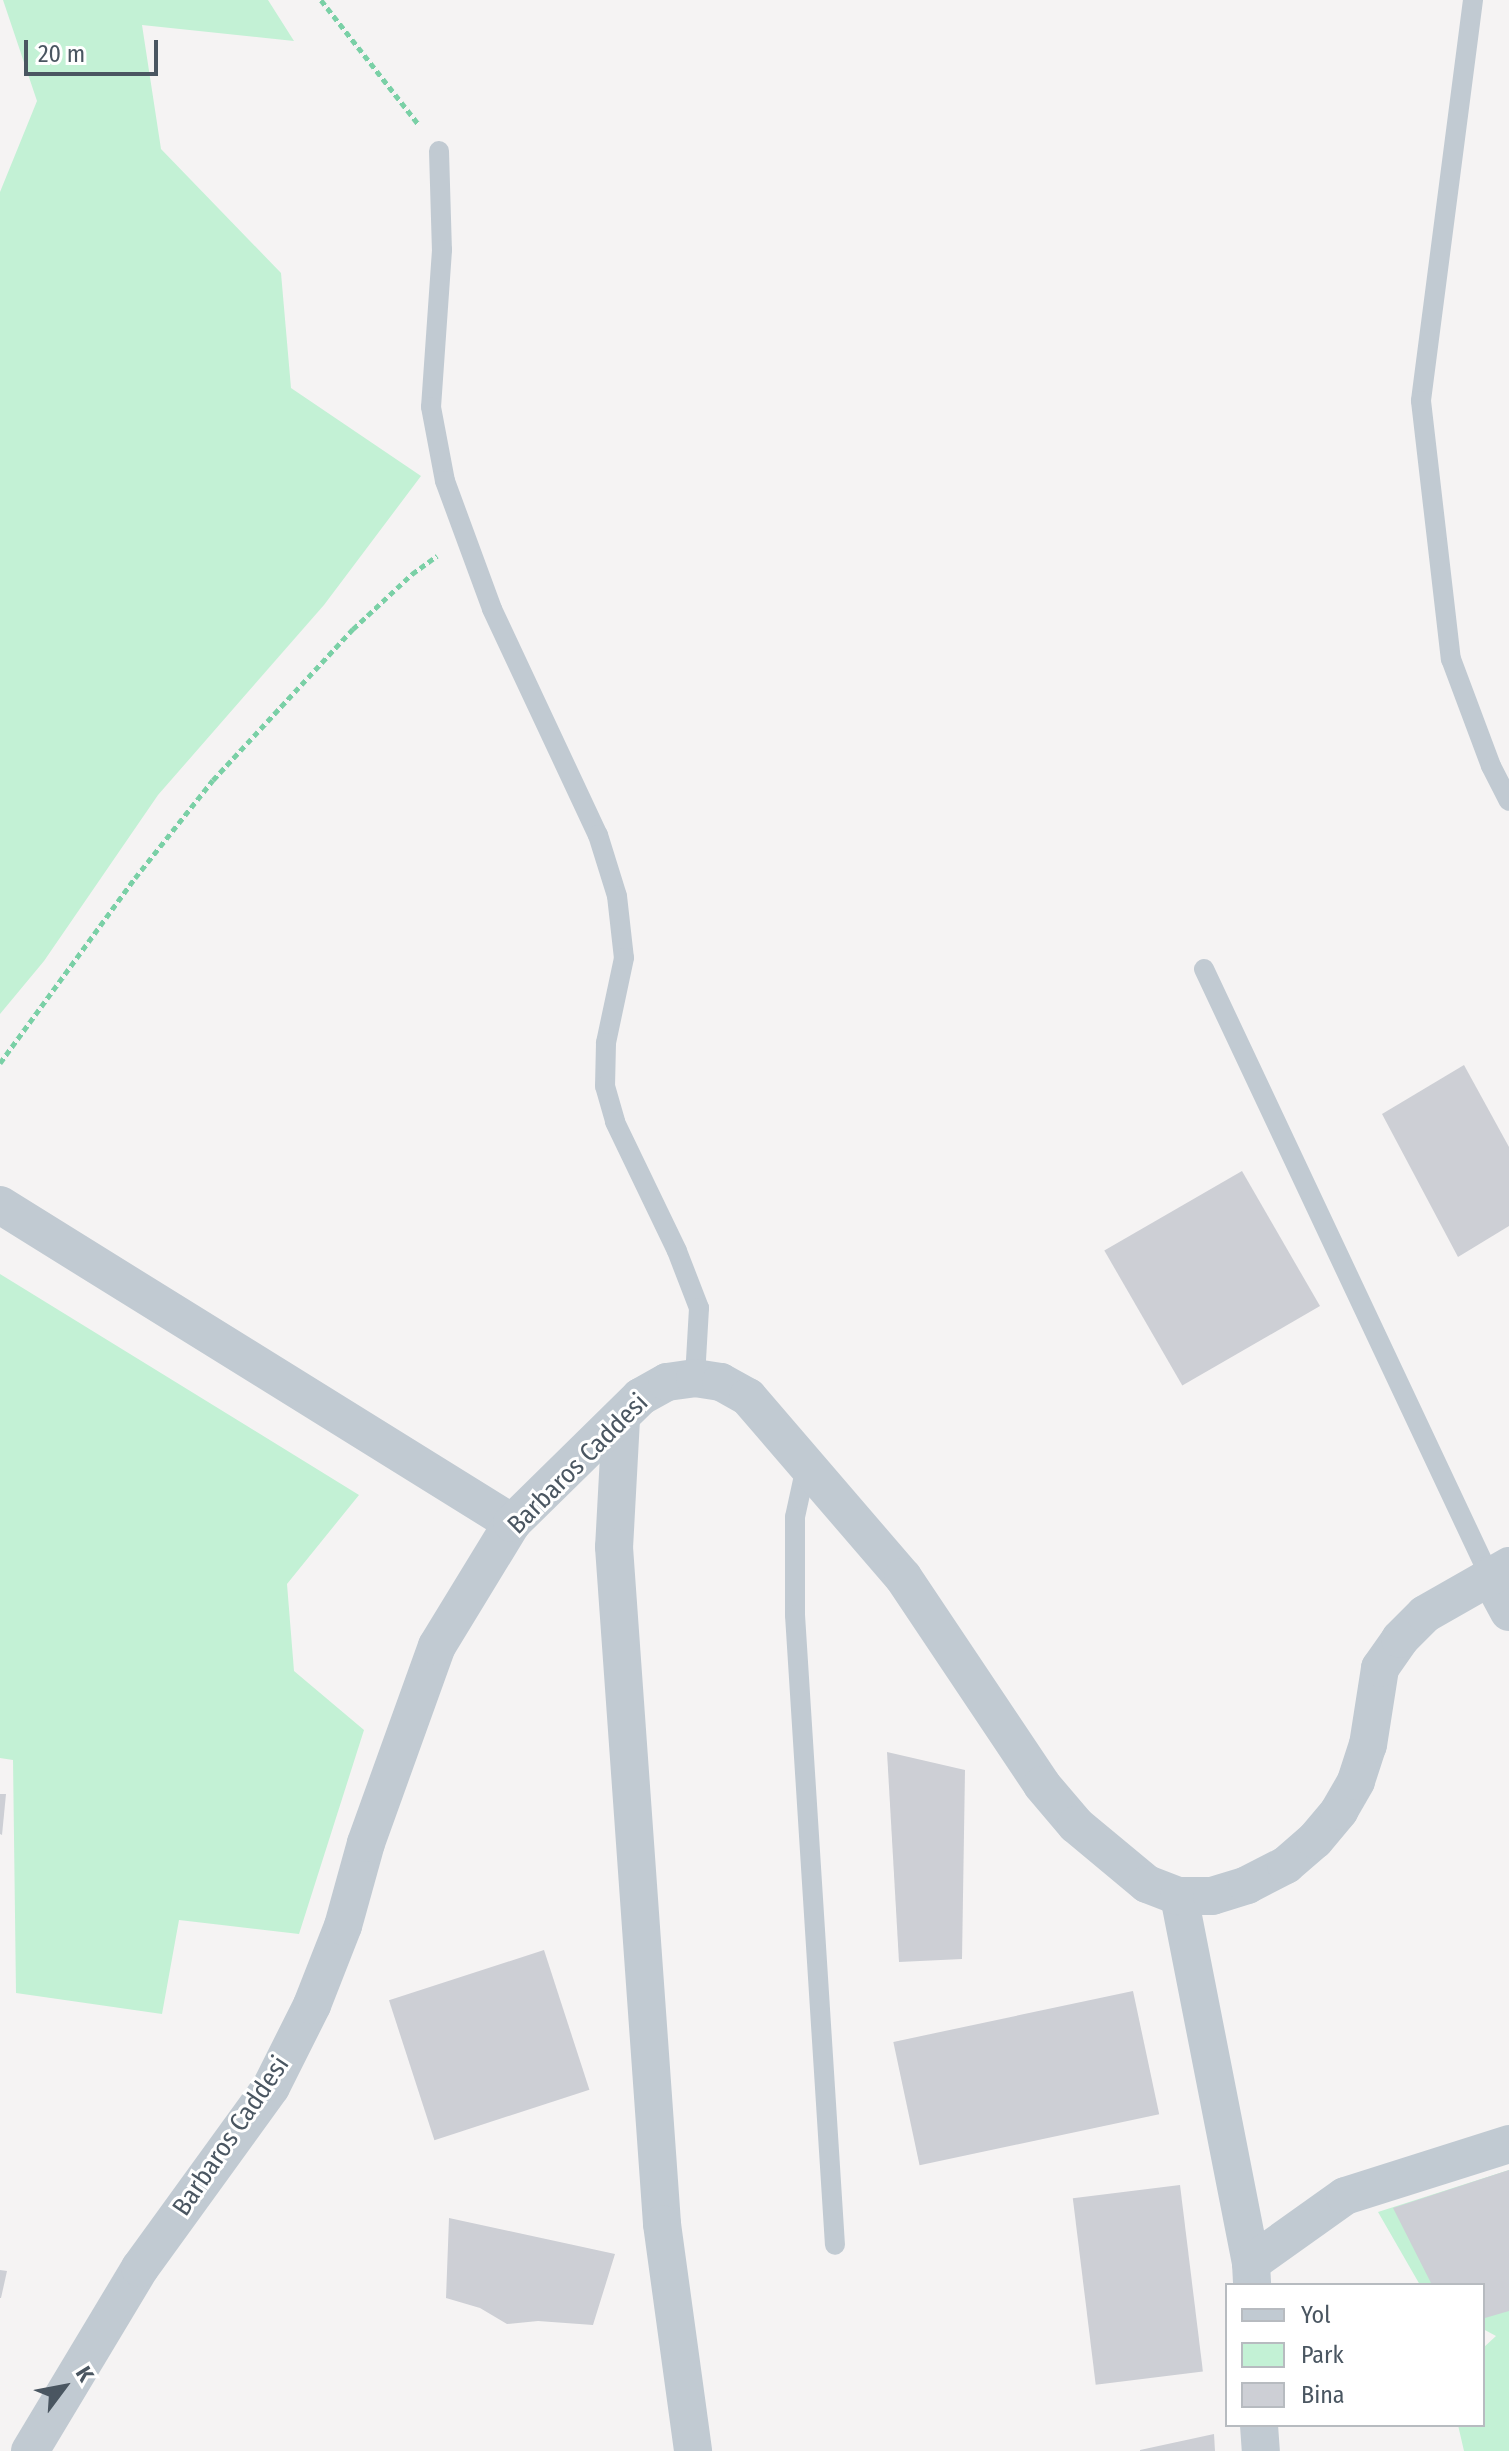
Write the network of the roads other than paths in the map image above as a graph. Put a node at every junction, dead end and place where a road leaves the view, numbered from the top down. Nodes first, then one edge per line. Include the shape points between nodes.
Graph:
1 (1473, 0) edge
2 (439, 151) road end
3 (1509, 801) edge
4 (1204, 969) dead end
5 (0, 1205) edge
6 (695, 1378) junction
7 (621, 1419) junction
8 (807, 1462) junction
9 (512, 1523) junction
10 (1499, 1571) edge
11 (1509, 1612) edge
12 (1179, 1896) junction
13 (1509, 2144) edge
14 (835, 2245) dead end
15 (1252, 2274) edge
16 (1259, 2427) edge
17 (30, 2451) edge
18 (693, 2451) edge
19 (1261, 2451) edge

1 - 3 lane via 1421,401 1451,659
2 - 6 lane via 442,250 431,407 445,481 492,609 598,835 617,896 624,958 606,1043 605,1086 615,1122 699,1308
4 - 10 lane
5 - 9 street
6 - 7 street, Barbaros Caddesi via 667,1382 640,1397
6 - 8 street, Barbaros Caddesi via 721,1382 748,1397
7 - 9 street, Barbaros Caddesi
7 - 18 street via 614,1547 660,2208
8 - 12 street, Barbaros Caddesi via 903,1577 1067,1815 1147,1884
8 - 14 lane via 795,1517 795,1615
9 - 17 street, Barbaros Caddesi via 437,1646 366,1843 338,1939 271,2087 140,2268
10 - 11 street
10 - 12 street, Barbaros Caddesi via 1425,1614 1380,1668 1368,1745 1356,1781 1315,1840 1286,1865 1247,1885 1212,1896
12 - 15 street
13 - 15 street via 1345,2196
16 - 19 street

